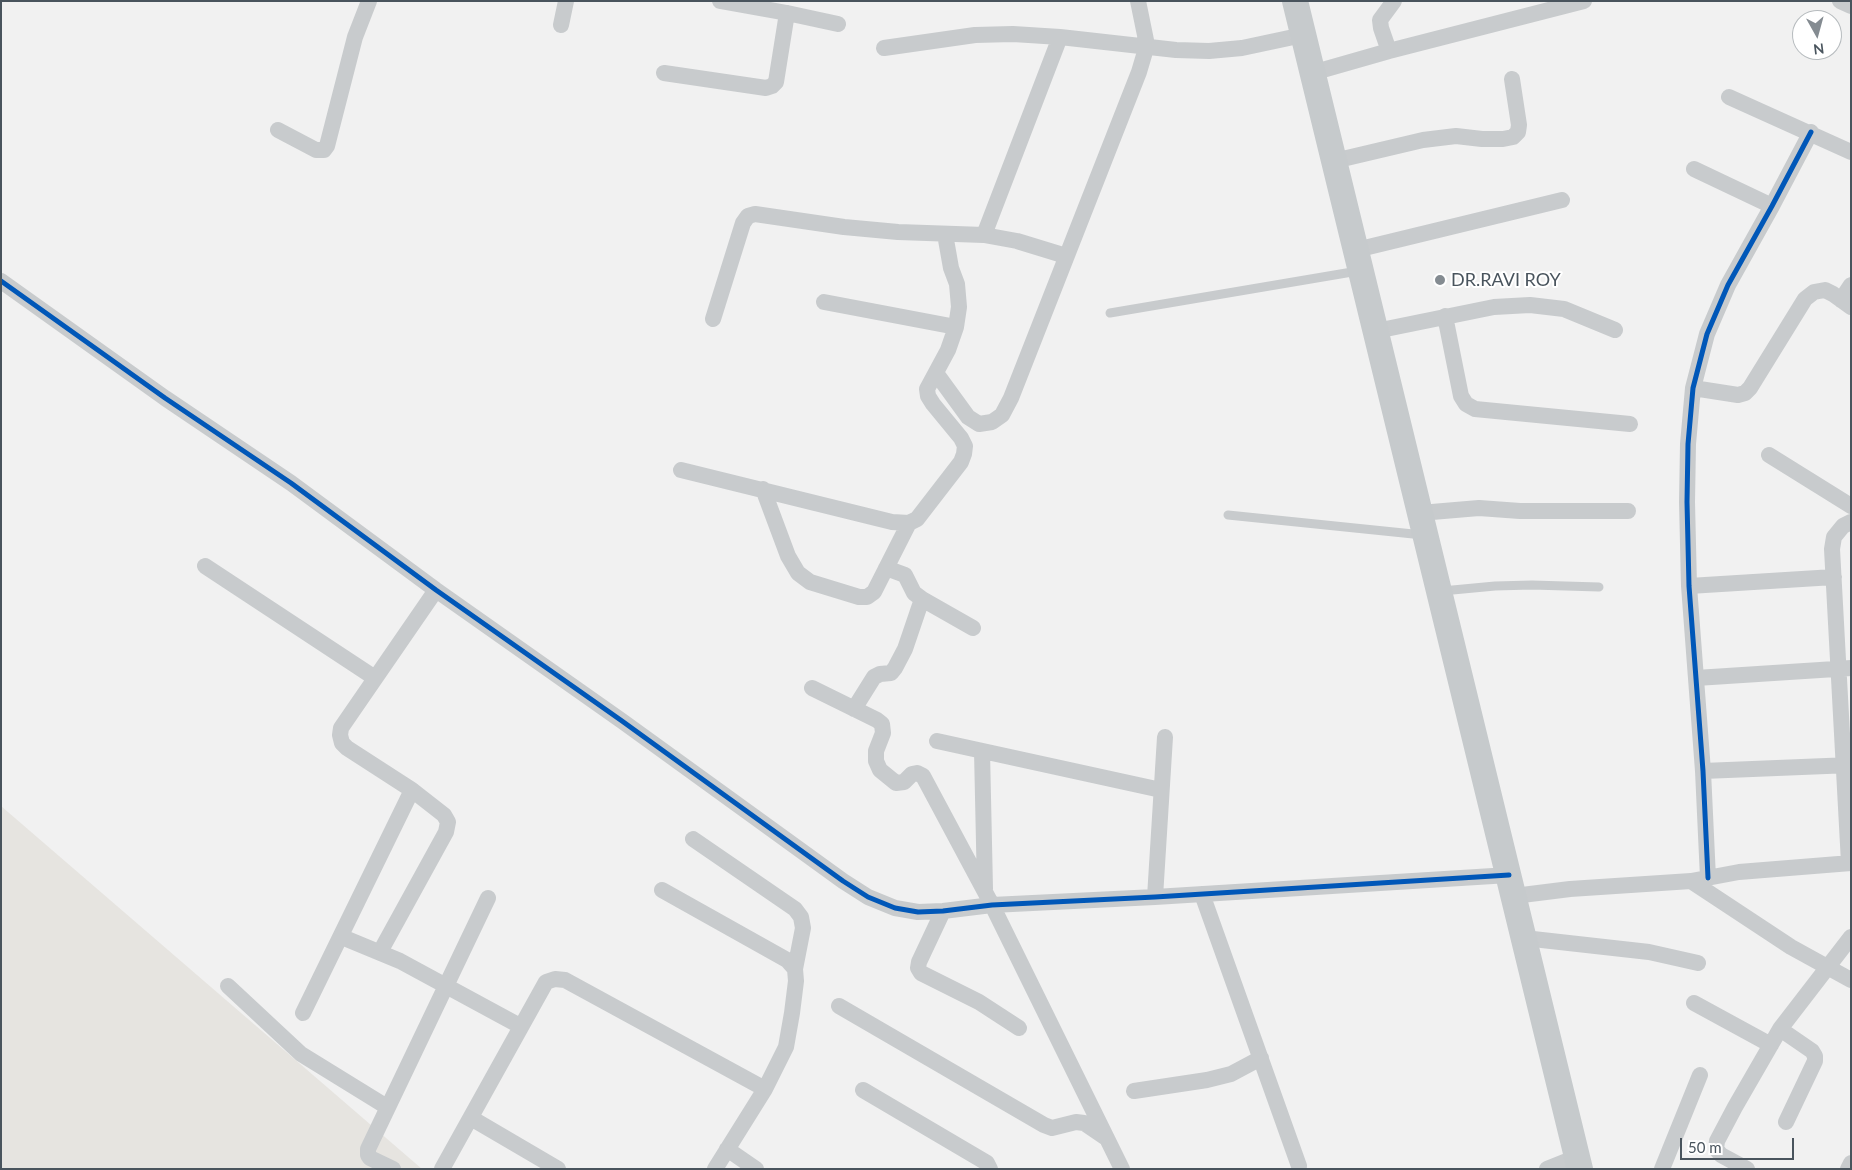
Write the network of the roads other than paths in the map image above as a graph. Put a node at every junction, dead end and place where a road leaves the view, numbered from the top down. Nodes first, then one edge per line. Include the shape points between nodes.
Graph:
1 (369, 1) edge
2 (566, 1) edge
3 (720, 1) edge
4 (1138, 1) edge
5 (1295, 1) edge
6 (1394, 1) edge
7 (1584, 1) edge
8 (1840, 1) edge
9 (1851, 6) edge
10 (786, 13) junction
11 (561, 24) dead end
12 (838, 24) dead end
13 (1303, 35) junction
14 (1060, 37) junction
15 (1147, 45) junction
16 (884, 48) dead end
17 (1389, 51) junction
18 (664, 73) dead end
19 (1312, 74) junction
20 (1512, 80) dead end
21 (1729, 97) dead end
22 (278, 130) dead end
23 (1810, 132) junction
24 (1851, 152) edge
25 (1334, 161) junction
26 (1694, 169) dead end
27 (1562, 200) dead end
28 (1772, 206) junction
29 (945, 234) junction
30 (984, 235) junction
31 (1066, 256) junction
32 (1358, 261) junction
33 (1, 281) edge
34 (1851, 285) edge
35 (824, 302) dead end
36 (1846, 304) edge
37 (1110, 313) dead end
38 (1445, 316) junction
39 (713, 320) dead end
40 (956, 327) junction
41 (1614, 330) dead end
42 (1376, 331) junction
43 (936, 373) junction
44 (1693, 388) junction
45 (1630, 424) dead end
46 (1769, 455) dead end
47 (681, 470) dead end
48 (763, 489) junction
49 (1851, 506) edge
50 (1628, 511) dead end
51 (1228, 515) dead end
52 (1851, 522) edge
53 (909, 523) junction
54 (1423, 524) junction
55 (205, 566) dead end
56 (886, 568) junction
57 (1834, 577) junction
58 (1689, 586) junction
59 (1598, 587) dead end
60 (436, 590) junction
61 (1439, 591) junction
62 (922, 599) junction
63 (973, 628) dead end
64 (1845, 668) edge
65 (375, 678) junction
66 (1696, 678) junction
67 (812, 688) dead end
68 (854, 709) junction
69 (1164, 737) dead end
70 (937, 741) dead end
71 (982, 751) junction
72 (1847, 765) edge
73 (1703, 771) junction
74 (412, 790) junction
75 (1161, 790) junction
76 (693, 839) dead end
77 (1850, 863) edge
78 (1708, 878) junction
79 (1691, 882) junction
80 (1511, 886) junction
81 (662, 890) dead end
82 (1202, 894) junction
83 (1155, 897) junction
84 (488, 898) dead end
85 (989, 898) junction
86 (943, 911) junction
87 (342, 937) junction
88 (1851, 937) edge
89 (1524, 938) junction
90 (380, 952) junction
91 (1698, 963) dead end
92 (1828, 968) junction
93 (795, 970) junction
94 (1851, 980) edge
95 (228, 986) dead end
96 (447, 986) junction
97 (1694, 1003) dead end
98 (839, 1006) dead end
99 (303, 1013) dead end
100 (520, 1026) junction
101 (1019, 1028) dead end
102 (1780, 1029) junction
103 (1771, 1045) junction
104 (1261, 1058) junction
105 (1700, 1076) dead end
106 (765, 1089) junction
107 (863, 1090) dead end
108 (1134, 1091) dead end
109 (387, 1107) junction
110 (471, 1118) junction
111 (1786, 1122) dead end
112 (1106, 1138) junction
113 (727, 1150) junction
114 (536, 1163) edge
115 (1578, 1163) edge
116 (1851, 1163) edge
117 (1299, 1166) dead end
118 (393, 1169) edge
119 (442, 1169) edge
120 (558, 1169) edge
121 (715, 1169) edge
122 (756, 1169) edge
123 (990, 1169) edge
124 (1122, 1169) edge
125 (1547, 1169) edge
126 (1662, 1169) edge
127 (1747, 1169) edge
128 (1848, 1169) edge

1 - 22 street via 355,37 327,146 324,150 316,150
2 - 11 street
3 - 10 street
4 - 15 street
5 - 13 main road
6 - 17 street via 1380,20
7 - 17 street
8 - 9 street
10 - 12 street
10 - 18 street via 776,82 772,86 766,88
13 - 15 street via 1242,48 1209,51
13 - 19 main road
14 - 15 street
14 - 16 street via 975,35
14 - 30 street
15 - 31 street
17 - 19 street
19 - 25 main road
20 - 25 street via 1519,125 1513,137 1482,139 1456,136 1423,140
21 - 23 street
23 - 24 street
23 - 28 street
25 - 32 main road
26 - 28 street
27 - 32 street
28 - 44 street via 1728,285 1707,334
29 - 30 street
29 - 39 street via 844,227 755,214 748,216
29 - 40 street via 957,284 959,307
30 - 31 street
31 - 43 street via 1002,415 992,422 979,424 968,417
32 - 37 lane
32 - 42 main road
33 - 60 street via 291,483
34 - 36 street
35 - 40 street
36 - 44 street via 1825,290 1814,292 1805,299 1745,393 1738,395
38 - 41 street via 1494,307 1530,305 1564,309
38 - 42 street
38 - 45 street via 1466,404 1475,409
40 - 43 street
42 - 54 main road
43 - 53 street via 927,389 928,396 962,438 964,454 917,519
44 - 58 street via 1688,444
46 - 49 street
47 - 48 street
48 - 53 street via 892,522
48 - 56 street via 788,556 798,573 810,582 858,598 867,597 874,592
50 - 54 street via 1479,508
51 - 54 lane
52 - 57 street via 1834,537
53 - 56 street
54 - 61 main road
55 - 65 street
56 - 62 street via 905,575 914,593
57 - 58 street
57 - 64 street
58 - 66 street
59 - 61 lane via 1514,586
60 - 65 street
60 - 86 street via 622,720 843,882 895,908 918,912
61 - 80 main road
62 - 63 street
62 - 68 street via 895,668 891,673 874,677
64 - 66 street
64 - 72 street
65 - 74 street via 341,728 342,743
66 - 73 street
67 - 68 street
68 - 85 street via 882,724 883,733 876,751 880,770 896,783 904,782 912,774 923,776
69 - 75 street
70 - 71 street
71 - 75 street
71 - 85 street
72 - 73 street
72 - 77 street
73 - 78 street
74 - 87 street
74 - 90 street via 444,815 448,822 446,832
75 - 83 street
76 - 93 street via 795,909 803,928
77 - 78 street via 1739,872
78 - 79 street
79 - 80 street via 1570,889
79 - 92 street
80 - 82 street
80 - 89 main road
81 - 93 street via 787,960
82 - 83 street
82 - 104 street
83 - 85 street
84 - 96 street
85 - 86 street
85 - 112 street
86 - 101 street via 919,962 921,973 979,1002
87 - 90 street
87 - 99 street
88 - 92 street
89 - 91 street via 1649,952
89 - 115 main road
90 - 96 street
92 - 94 street
92 - 102 street
93 - 106 street via 786,1047
95 - 109 street via 301,1054
96 - 100 street
96 - 109 street
97 - 103 street
98 - 112 street via 1044,1125 1052,1128 1084,1123
100 - 106 street via 546,982 555,978 565,980
100 - 110 street
102 - 103 street
102 - 111 street via 1815,1056
103 - 127 street via 1717,1141 1716,1149 1720,1155
104 - 108 street via 1231,1074
104 - 117 street
105 - 126 street
106 - 113 street
107 - 123 street via 987,1164
109 - 118 street via 367,1152 370,1158
110 - 114 street
110 - 119 street
112 - 124 street
113 - 121 street
113 - 122 street
114 - 120 street
115 - 125 street
116 - 128 street

